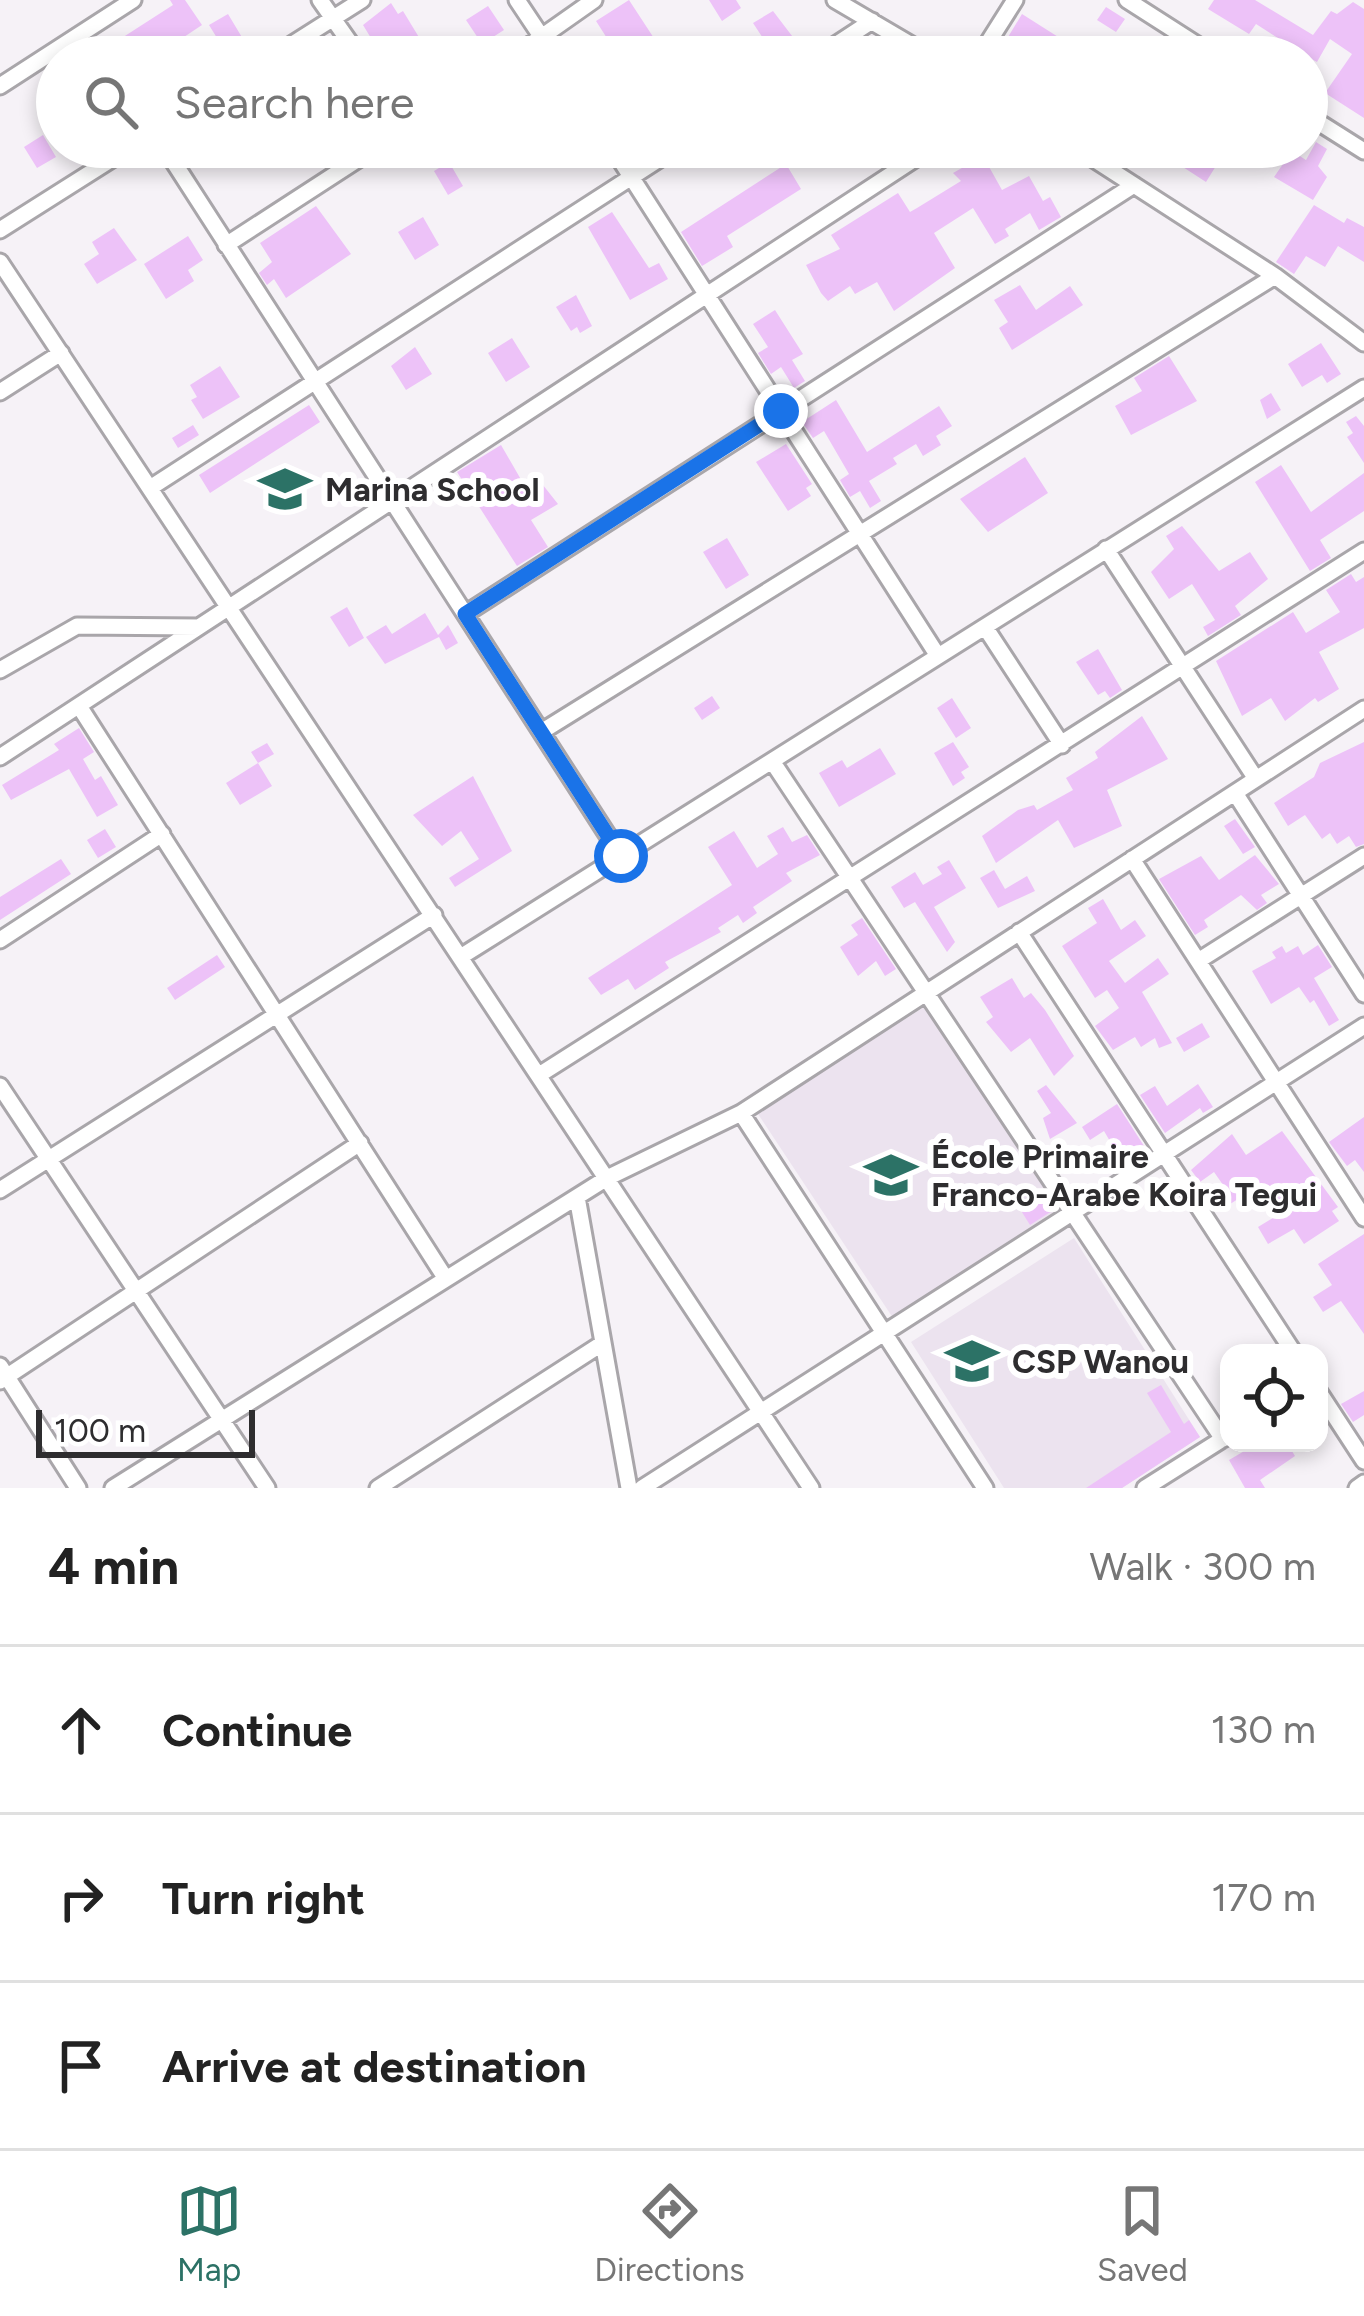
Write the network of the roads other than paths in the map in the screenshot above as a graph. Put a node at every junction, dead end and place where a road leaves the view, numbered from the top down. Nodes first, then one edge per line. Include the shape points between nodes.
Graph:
1 (134, 0) edge
2 (320, 0) edge
3 (362, 0) edge
4 (518, 0) edge
5 (594, 0) edge
6 (835, 0) edge
7 (1016, 0) edge
8 (1127, 0) edge
9 (333, 19) junction
10 (872, 22) junction
11 (78, 36) edge
12 (306, 36) edge
13 (345, 36) edge
14 (541, 36) edge
15 (545, 36) edge
16 (850, 36) edge
17 (896, 36) edge
18 (993, 36) edge
19 (1183, 36) edge
20 (36, 63) edge
21 (0, 86) edge
22 (1328, 128) edge
23 (1364, 151) edge
24 (97, 168) edge
25 (177, 168) edge
26 (344, 168) edge
27 (625, 168) edge
28 (645, 168) edge
29 (902, 168) edge
30 (1108, 168) edge
31 (631, 177) junction
32 (1134, 184) junction
33 (0, 230) edge
34 (226, 245) junction
35 (0, 262) edge
36 (1275, 276) junction
37 (708, 298) junction
38 (1364, 343) edge
39 (61, 353) junction
40 (316, 380) junction
41 (1364, 388) edge
42 (0, 392) edge
43 (781, 411) junction
44 (150, 488) junction
45 (396, 500) junction
46 (860, 534) junction
47 (1106, 549) junction
48 (1364, 551) edge
49 (230, 608) junction
50 (465, 614) junction
51 (985, 627) junction
52 (199, 628) junction
53 (938, 656) junction
54 (1184, 667) junction
55 (0, 670) edge
56 (79, 706) junction
57 (1364, 709) edge
58 (541, 732) junction
59 (1061, 745) junction
60 (0, 757) edge
61 (772, 761) junction
62 (1256, 779) junction
63 (1235, 793) junction
64 (162, 835) junction
65 (621, 856) junction
66 (1364, 856) edge
67 (1132, 859) junction
68 (850, 878) junction
69 (1301, 896) junction
70 (434, 914) junction
71 (1019, 932) junction
72 (0, 940) edge
73 (462, 956) junction
74 (1198, 962) junction
75 (926, 992) junction
76 (1364, 994) edge
77 (277, 1014) junction
78 (1364, 1026) edge
79 (539, 1076) junction
80 (1276, 1082) junction
81 (0, 1086) edge
82 (741, 1113) junction
83 (360, 1143) junction
84 (1164, 1154) junction
85 (48, 1159) junction
86 (607, 1178) junction
87 (0, 1190) edge
88 (1357, 1191) edge
89 (577, 1197) junction
90 (1072, 1212) junction
91 (1364, 1218) edge
92 (446, 1279) junction
93 (136, 1291) junction
94 (884, 1332) junction
95 (603, 1343) junction
96 (1288, 1344) edge
97 (2, 1374) edge
98 (1328, 1406) edge
99 (760, 1411) junction
100 (222, 1420) junction
101 (1220, 1428) edge
102 (1220, 1441) edge
103 (1364, 1461) edge
104 (78, 1488) edge
105 (113, 1488) edge
106 (267, 1488) edge
107 (378, 1488) edge
108 (629, 1488) edge
109 (642, 1488) edge
110 (811, 1488) edge
111 (985, 1488) edge
112 (1145, 1488) edge

1 - 11 street
2 - 9 street
3 - 9 street
4 - 14 street
5 - 15 street
6 - 10 street
7 - 18 street
8 - 19 street
9 - 12 street
9 - 13 street
10 - 16 street
10 - 17 street
20 - 21 street
22 - 23 street
24 - 33 street
25 - 34 street
26 - 34 street
27 - 31 street
28 - 31 street
29 - 37 street
30 - 32 street
31 - 37 street
31 - 40 street
32 - 36 street
32 - 43 street
34 - 40 street
35 - 39 street
36 - 38 street
36 - 46 street
37 - 43 street
37 - 45 street
39 - 42 street
39 - 44 street
40 - 44 street
40 - 45 street
41 - 47 street
43 - 46 street
43 - 50 street
44 - 49 street
45 - 49 street
45 - 50 street
46 - 53 street
46 - 58 street
47 - 51 street
47 - 54 street
48 - 54 street
49 - 52 street
49 - 70 street
50 - 58 street
51 - 53 street
51 - 59 street
52 - 55 street via 77,626
52 - 56 street
53 - 61 street
54 - 59 street
54 - 62 street
56 - 60 street
56 - 64 street
57 - 62 street
58 - 65 street
59 - 68 street
61 - 65 street
61 - 68 street
62 - 63 street
63 - 67 street
63 - 69 street
64 - 72 street
64 - 77 street
65 - 73 street
66 - 69 street
67 - 71 street
67 - 74 street
68 - 75 street
68 - 79 street
69 - 74 street
69 - 76 street
70 - 73 street
70 - 77 street
71 - 75 street
71 - 84 street
73 - 79 street
74 - 80 street
75 - 82 street
75 - 90 street
77 - 83 street
77 - 85 street
78 - 80 street
79 - 86 street
80 - 84 street
80 - 88 street
81 - 85 street
82 - 86 street
82 - 94 street
83 - 92 street
83 - 93 street
84 - 90 street
84 - 96 street
85 - 87 street
85 - 93 street
86 - 89 street
86 - 99 street
88 - 91 street
89 - 92 street
89 - 95 street
90 - 94 street
90 - 101 street
92 - 100 street
93 - 97 street
93 - 100 street
94 - 99 street
94 - 111 street
95 - 107 street
95 - 108 street
97 - 104 street
98 - 103 street
99 - 109 street
99 - 110 street
100 - 105 street
100 - 106 street
102 - 112 street

